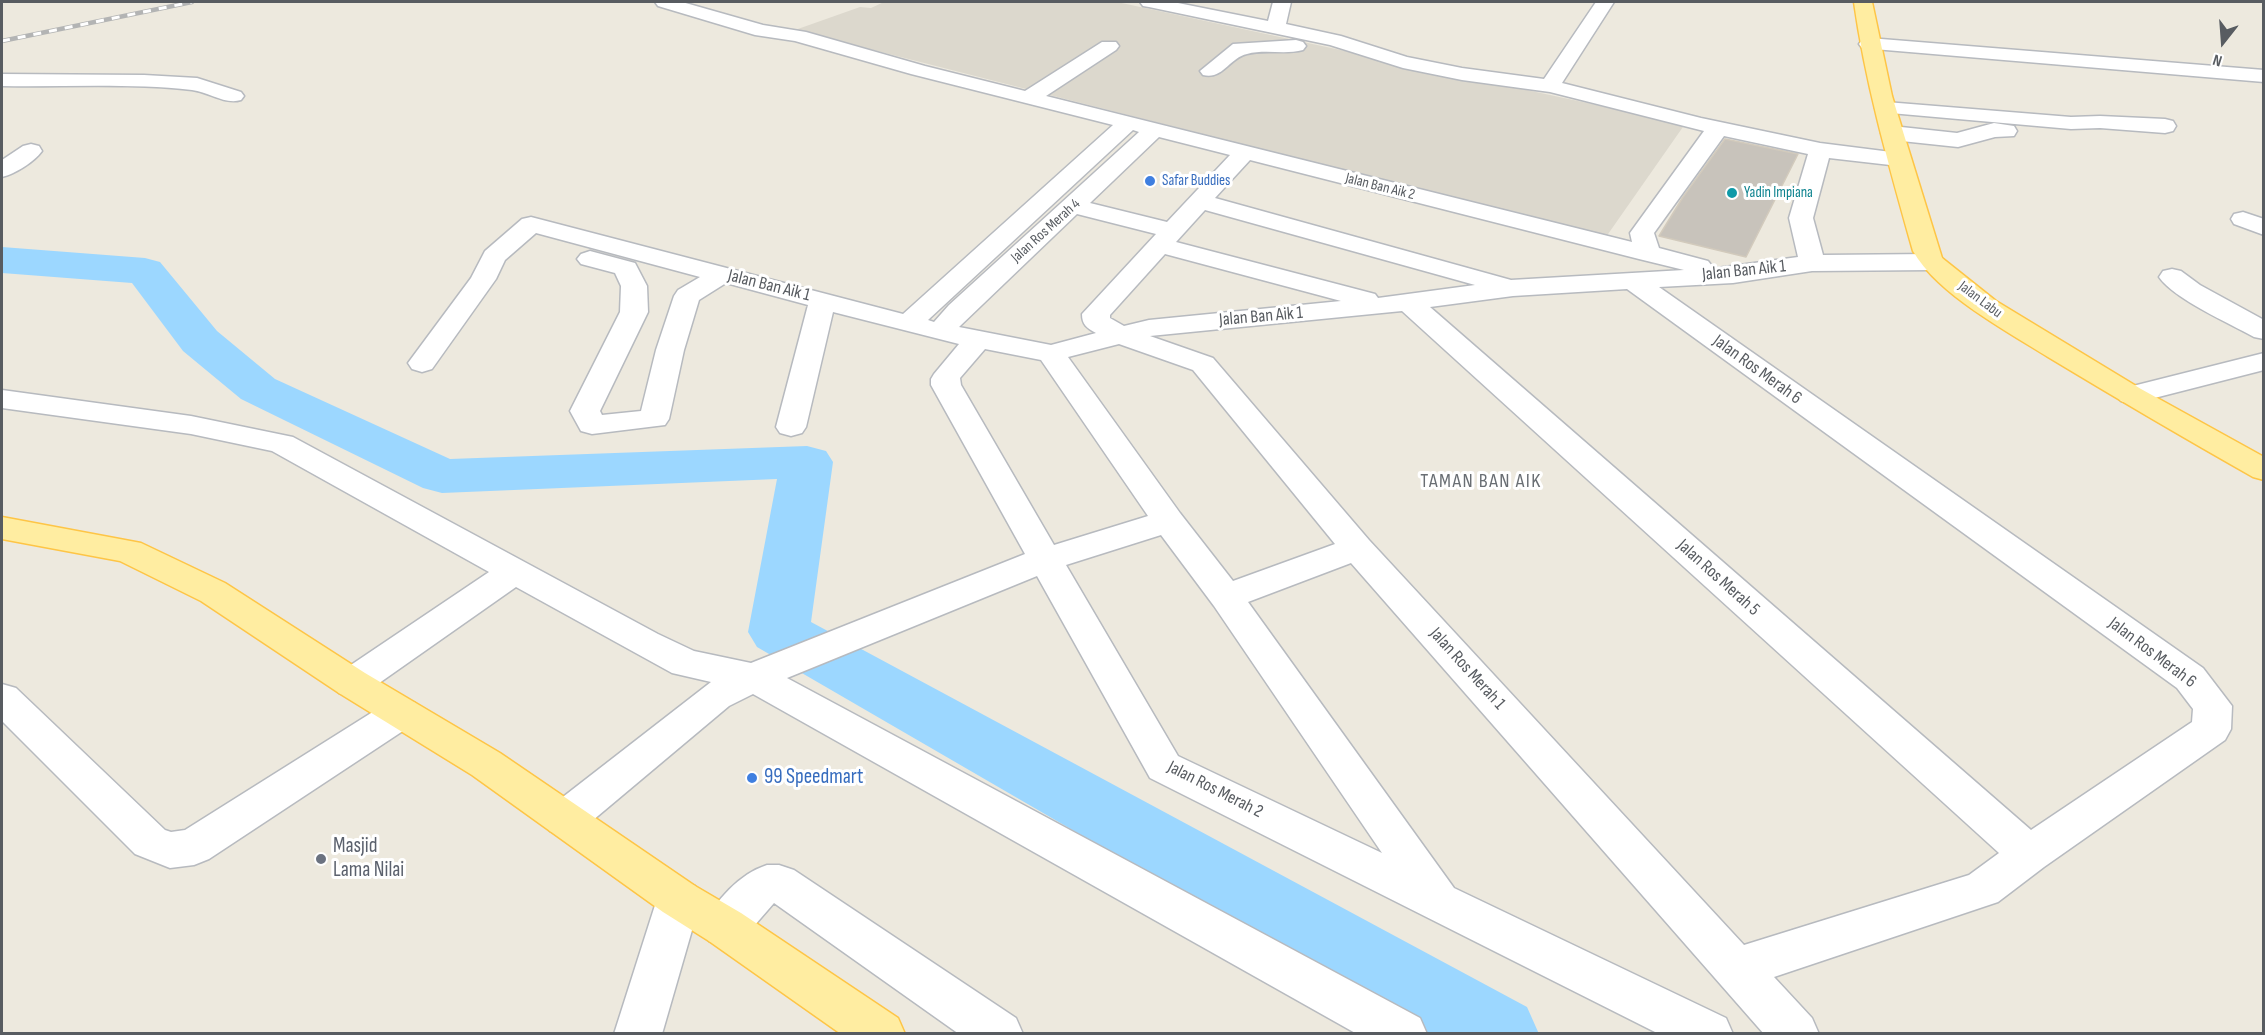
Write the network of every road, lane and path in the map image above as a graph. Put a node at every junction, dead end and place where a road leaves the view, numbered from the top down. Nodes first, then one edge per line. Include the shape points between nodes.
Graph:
1 (664, 2) edge
2 (1149, 2) edge
3 (1282, 2) edge
4 (1605, 2) edge
5 (1863, 2) edge
6 (1275, 29) junction
7 (1315, 36) junction
8 (1869, 44) junction
9 (1110, 45) dead end
10 (1210, 71) dead end
11 (2264, 76) edge
12 (2, 80) edge
13 (1550, 86) junction
14 (234, 96) dead end
15 (1028, 98) junction
16 (1886, 108) junction
17 (1128, 123) junction
18 (2165, 126) dead end
19 (1718, 128) junction
20 (1154, 130) junction
21 (1892, 133) junction
22 (2095, 137) dead end
23 (1820, 150) junction
24 (1244, 153) junction
25 (2, 155) edge
26 (1899, 159) junction
27 (2, 170) edge
28 (1198, 201) junction
29 (1074, 206) junction
30 (1165, 238) junction
31 (604, 243) junction
32 (1932, 262) junction
33 (1812, 263) junction
34 (1639, 271) junction
35 (723, 274) junction
36 (2172, 277) dead end
37 (1513, 288) junction
38 (687, 296) junction
39 (824, 300) junction
40 (1398, 304) junction
41 (634, 312) junction
42 (909, 322) junction
43 (2264, 331) edge
44 (1122, 336) junction
45 (958, 337) junction
46 (1051, 353) junction
47 (2264, 361) edge
48 (422, 363) dead end
49 (2131, 395) junction
50 (2, 399) edge
51 (791, 427) dead end
52 (2264, 470) edge
53 (1168, 520) junction
54 (2, 528) edge
55 (1357, 548) junction
56 (1046, 559) junction
57 (514, 572) junction
58 (1226, 597) junction
59 (768, 671) junction
60 (352, 683) junction
61 (2, 698) edge
62 (401, 713) junction
63 (565, 819) junction
64 (2029, 854) junction
65 (679, 899) junction
66 (1439, 902) junction
67 (725, 927) junction
68 (1738, 968) junction
69 (1388, 1030) edge
70 (638, 1034) edge
71 (881, 1034) edge
72 (999, 1034) edge
73 (1709, 1034) edge
74 (1795, 1034) edge

1 - 15 street, Jalan Ban Aik 2 via 762,32 799,36
2 - 6 street
3 - 6 street
4 - 13 street
5 - 8 main road, Jalan Labu
6 - 7 street
7 - 10 street via 1304,46 1239,48
7 - 13 street via 1403,62
8 - 11 street
8 - 16 main road, Jalan Labu
9 - 15 street
12 - 14 street via 197,84
13 - 19 street
15 - 17 street, Jalan Ban Aik 2
16 - 18 street via 2071,123
16 - 21 main road, Jalan Labu
17 - 20 street, Jalan Ban Aik 2
17 - 42 street
19 - 23 street
19 - 34 street via 1642,233
20 - 24 street, Jalan Ban Aik 2
20 - 29 street, Jalan Ros Merah 4
21 - 22 street via 1958,140 1994,130
21 - 26 main road, Jalan Labu
23 - 26 street
23 - 33 street via 1801,218
24 - 28 street
24 - 34 street, Jalan Ban Aik 2 via 1616,245
25 - 27 street via 31,151
26 - 32 main road, Jalan Labu
28 - 30 street
28 - 37 street
29 - 30 street
29 - 45 street, Jalan Ros Merah 4 via 959,311
30 - 40 street
30 - 44 street, Jalan Ros Merah 1 via 1096,314 1096,322
31 - 35 street, Jalan Ban Aik 1
31 - 41 street via 583,257 626,268 634,286
31 - 48 street, Jalan Ban Aik 1 via 531,224 495,256 483,279
32 - 33 street, Jalan Ban Aik 1
32 - 49 main road, Jalan Labu via 1986,307
33 - 34 street, Jalan Ban Aik 1 via 1733,275
34 - 37 street, Jalan Ban Aik 1
34 - 64 street, Jalan Ros Merah 6 via 2190,678 2213,706 2211,729
35 - 38 street
35 - 39 street, Jalan Ban Aik 1
36 - 43 street
37 - 40 street, Jalan Ban Aik 1
38 - 41 street
38 - 41 street via 654,419 592,425 585,411
39 - 42 street, Jalan Ban Aik 1
39 - 51 street
40 - 44 street, Jalan Ban Aik 1 via 1149,328
40 - 64 street, Jalan Ros Merah 5
42 - 45 street, Jalan Ban Aik 1
44 - 46 street, Jalan Ban Aik 1
44 - 55 street, Jalan Ros Merah 1 via 1203,364
45 - 46 street, Jalan Ban Aik 1
45 - 56 street, Jalan Ros Merah 2 via 945,385
46 - 53 street
47 - 49 street
49 - 52 main road, Jalan Labu
50 - 57 street via 191,425 282,444
53 - 56 street
53 - 58 street
54 - 60 main road via 129,551 213,592
55 - 58 street
55 - 68 street, Jalan Ros Merah 1
56 - 59 street
56 - 66 street, Jalan Ros Merah 2 via 1164,766
57 - 59 street via 685,663
57 - 60 street
58 - 66 street
59 - 63 street via 716,696
59 - 69 street
60 - 62 main road
61 - 62 street via 150,842 170,850 194,847
62 - 63 main road via 486,764
63 - 65 main road
64 - 68 street, Jalan Ros Merah 6 via 1983,889
65 - 67 main road
65 - 70 street
66 - 73 street, Jalan Ros Merah 2
67 - 71 main road
67 - 72 street via 757,891 767,883 779,883
68 - 74 street, Jalan Ros Merah 1

